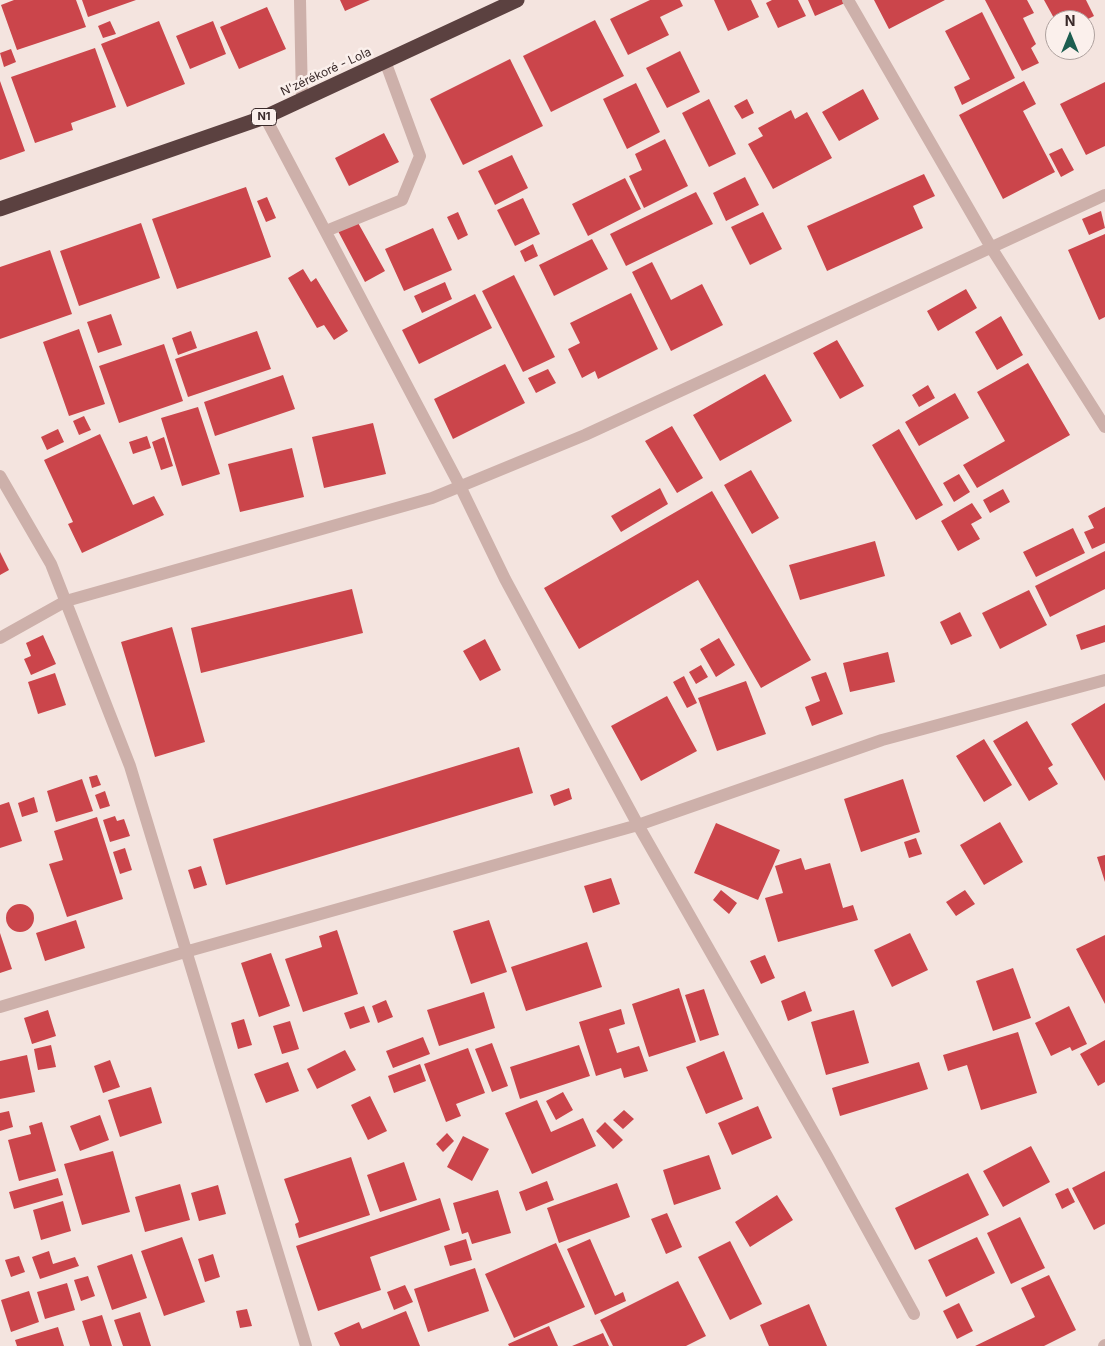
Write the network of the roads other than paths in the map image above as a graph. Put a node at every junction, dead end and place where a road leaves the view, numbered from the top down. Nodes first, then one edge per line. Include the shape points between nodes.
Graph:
1 (300, 0) edge
2 (517, 0) edge
3 (848, 0) edge
4 (385, 61) junction
5 (302, 100) junction
6 (265, 117) junction
7 (1105, 195) edge
8 (0, 209) edge
9 (326, 231) junction
10 (992, 248) junction
11 (1105, 426) edge
12 (0, 476) edge
13 (460, 486) junction
14 (66, 601) junction
15 (0, 638) edge
16 (1105, 680) edge
17 (638, 824) junction
18 (185, 952) junction
19 (0, 1007) edge
20 (914, 1314) dead end
21 (306, 1346) edge

1 - 5 street
2 - 4 highway, N'zérékoré - Lola / N1
3 - 10 street
4 - 5 highway, N'zérékoré - Lola / N1
4 - 9 street via 420,156 402,200
5 - 6 highway, N'zérékoré - Lola / N1
6 - 8 highway, N'zérékoré - Lola / N1
6 - 9 street
7 - 10 street
9 - 13 street
10 - 11 street
10 - 13 street via 585,435
12 - 14 street via 51,564
13 - 14 street via 432,498
13 - 17 street via 505,579
14 - 15 street
14 - 18 street via 130,766
16 - 17 street via 882,740
17 - 18 street
17 - 20 street
18 - 19 street
18 - 21 street

